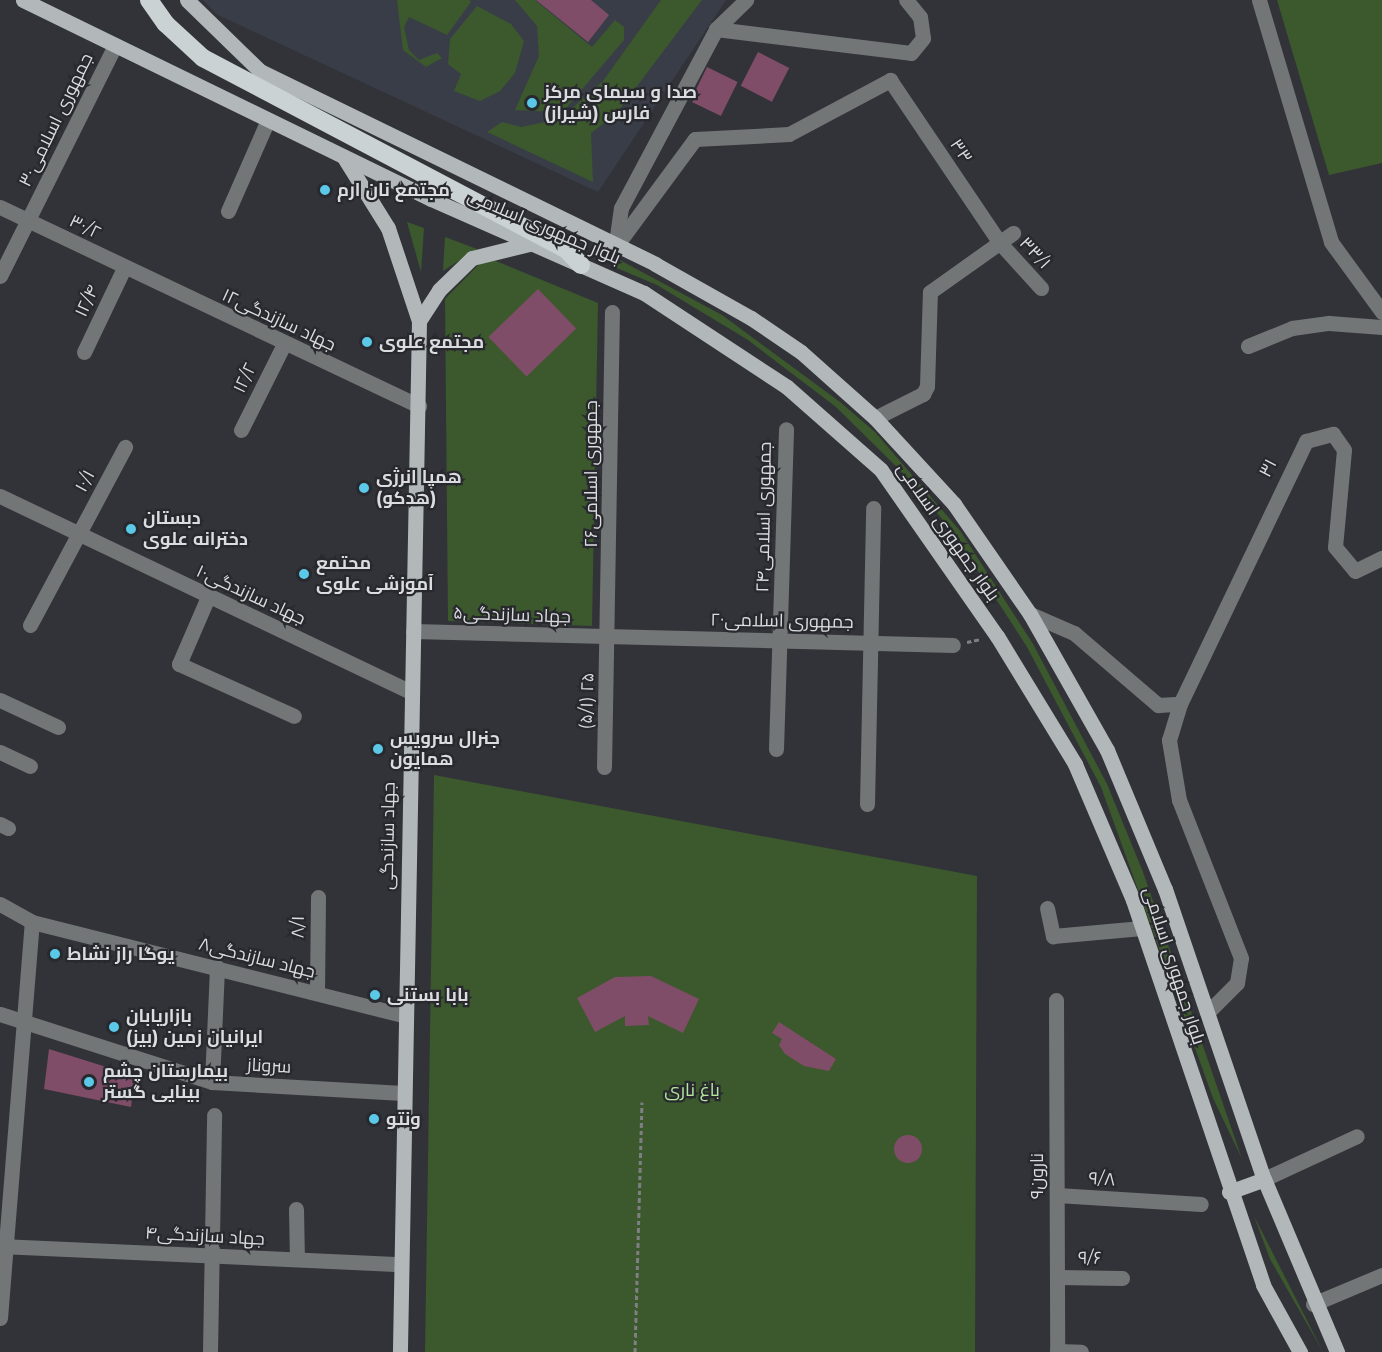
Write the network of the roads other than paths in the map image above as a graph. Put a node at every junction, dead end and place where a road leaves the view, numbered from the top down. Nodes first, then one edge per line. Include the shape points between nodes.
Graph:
1 (22, 0) edge
2 (149, 0) edge
3 (187, 0) edge
4 (746, 0) edge
5 (906, 0) edge
6 (1259, 0) edge
7 (716, 29) junction
8 (115, 45) junction
9 (268, 120) junction
10 (343, 156) junction
11 (0, 207) edge
12 (228, 211) dead end
13 (28, 220) junction
14 (1013, 233) dead end
15 (1000, 243) junction
16 (529, 244) junction
17 (616, 246) junction
18 (581, 265) junction
19 (124, 268) junction
20 (0, 276) edge
21 (1041, 288) dead end
22 (612, 312) dead end
23 (1382, 312) edge
24 (419, 321) junction
25 (1382, 327) edge
26 (284, 344) junction
27 (1248, 346) dead end
28 (84, 352) dead end
29 (418, 406) junction
30 (876, 418) junction
31 (786, 429) dead end
32 (242, 430) dead end
33 (126, 447) dead end
34 (0, 496) edge
35 (873, 508) dead end
36 (79, 534) junction
37 (1382, 558) edge
38 (208, 597) junction
39 (1030, 614) junction
40 (30, 625) dead end
41 (413, 631) junction
42 (609, 637) junction
43 (781, 641) junction
44 (873, 643) junction
45 (953, 645) road end
46 (411, 692) junction
47 (0, 700) edge
48 (1180, 704) junction
49 (294, 716) dead end
50 (58, 727) dead end
51 (776, 749) dead end
52 (0, 752) edge
53 (30, 766) dead end
54 (604, 766) dead end
55 (867, 804) dead end
56 (318, 897) dead end
57 (0, 904) edge
58 (1047, 908) dead end
59 (32, 922) junction
60 (1142, 928) junction
61 (218, 968) junction
62 (317, 993) junction
63 (1056, 1000) dead end
64 (1208, 1012) junction
65 (0, 1014) edge
66 (403, 1015) junction
67 (25, 1025) junction
68 (212, 1082) junction
69 (403, 1093) junction
70 (214, 1115) dead end
71 (1357, 1136) dead end
72 (1264, 1179) junction
73 (1229, 1192) junction
74 (1057, 1196) junction
75 (1202, 1204) dead end
76 (296, 1209) dead end
77 (3, 1246) edge
78 (214, 1256) junction
79 (297, 1259) junction
80 (401, 1264) junction
81 (1382, 1275) edge
82 (1057, 1277) junction
83 (1122, 1278) dead end
84 (1313, 1304) junction
85 (0, 1318) edge
86 (1058, 1351) edge
87 (210, 1352) edge
88 (400, 1352) edge
89 (1081, 1352) edge
90 (1300, 1352) edge
91 (1337, 1352) edge

1 - 8 main road, بلوار جمهوری اسلامی
2 - 18 highway via 166,24 203,58 566,249
3 - 17 main road, بلوار جمهوری اسلامی via 260,71
4 - 7 street
5 - 7 street via 920,17 923,38 912,53
6 - 23 street via 1331,242
7 - 17 street via 621,208
8 - 9 main road, بلوار جمهوری اسلامی
8 - 13 street, جمهوری اسلامی۳۰
9 - 10 main road, بلوار جمهوری اسلامی
9 - 12 street
10 - 16 main road, بلوار جمهوری اسلامی
10 - 24 main road via 388,228
11 - 13 street, ۳۰/۲
13 - 19 street, ۳۰/۲
13 - 20 street, جمهوری اسلامی۳۰
14 - 15 street
15 - 17 street, ۳۳ via 890,80 789,134 695,139
15 - 21 street, ۳۳/۱
15 - 30 street via 930,292 927,386 923,394
16 - 18 main road, بلوار جمهوری اسلامی
16 - 24 main road via 472,258 439,290
17 - 30 main road, بلوار جمهوری اسلامی via 751,318 801,352
18 - 60 main road, بلوار جمهوری اسلامی via 644,293 725,341 794,392 874,464 920,520 1075,764
19 - 26 street, جهاد سازندگی۱۲
19 - 28 street, ۱۲/۴
22 - 42 street, جمهوری اسلامی۲۶
24 - 29 main road, جهاد سازندگی
25 - 27 street via 1329,323 1292,328
26 - 29 street, جهاد سازندگی۱۲
26 - 32 street, ۱۲/۲
29 - 41 main road, جهاد سازندگی
30 - 39 main road, بلوار جمهوری اسلامی via 954,504
31 - 43 street, جمهوری اسلامی۲۴
33 - 36 street, ۱۰/۱
34 - 36 street, جهاد سازندگی۱۰
35 - 44 street
36 - 38 street, جهاد سازندگی۱۰
36 - 40 street, ۱۰/۱
37 - 48 street, ۳۱ via 1355,571 1335,548 1344,450 1333,434 1306,441
38 - 46 street, جهاد سازندگی۱۰
38 - 49 street via 179,664
39 - 48 street via 1074,633 1158,705
39 - 64 main road, بلوار جمهوری اسلامی via 1107,750 1165,889
41 - 42 street, جهاد سازندگی۵
41 - 46 main road, جهاد سازندگی
42 - 43 street, جمهوری اسلامی۲۰
42 - 54 street, (۵/۱) ۲۵
43 - 44 street, جمهوری اسلامی۲۰
43 - 51 street, جمهوری اسلامی۲۴
44 - 45 street, جمهوری اسلامی۲۰
44 - 55 street
46 - 66 main road, جهاد سازندگی
47 - 50 street
48 - 64 street via 1169,740 1179,800 1241,958 1237,983
52 - 53 street
56 - 62 street, ۸/۱
57 - 59 street, جهاد سازندگی۸
58 - 60 street via 1053,936
59 - 61 street, جهاد سازندگی۸
59 - 67 street
60 - 73 main road, بلوار جمهوری اسلامی
61 - 62 street, جهاد سازندگی۸
61 - 68 street
62 - 66 street, جهاد سازندگی۸
63 - 74 street, نارون۹
64 - 72 main road, بلوار جمهوری اسلامی
65 - 67 street, سروناز
66 - 69 main road, جهاد سازندگی
67 - 68 street, سروناز
67 - 77 street
68 - 69 street, سروناز
69 - 80 main road, جهاد سازندگی
70 - 78 street
71 - 72 street
72 - 73 main road
72 - 84 main road, بلوار جمهوری اسلامی
73 - 90 main road, بلوار جمهوری اسلامی via 1263,1285
74 - 75 street, ۹/۸
74 - 82 street, نارون۹
76 - 79 street
77 - 78 street, جهاد سازندگی۴
77 - 85 street
78 - 79 street, جهاد سازندگی۴
78 - 87 street
79 - 80 street, جهاد سازندگی۴
80 - 88 main road, جهاد سازندگی
81 - 84 street
82 - 83 street, ۹/۶
82 - 86 street, نارون۹
84 - 91 main road, بلوار جمهوری اسلامی
86 - 89 street

